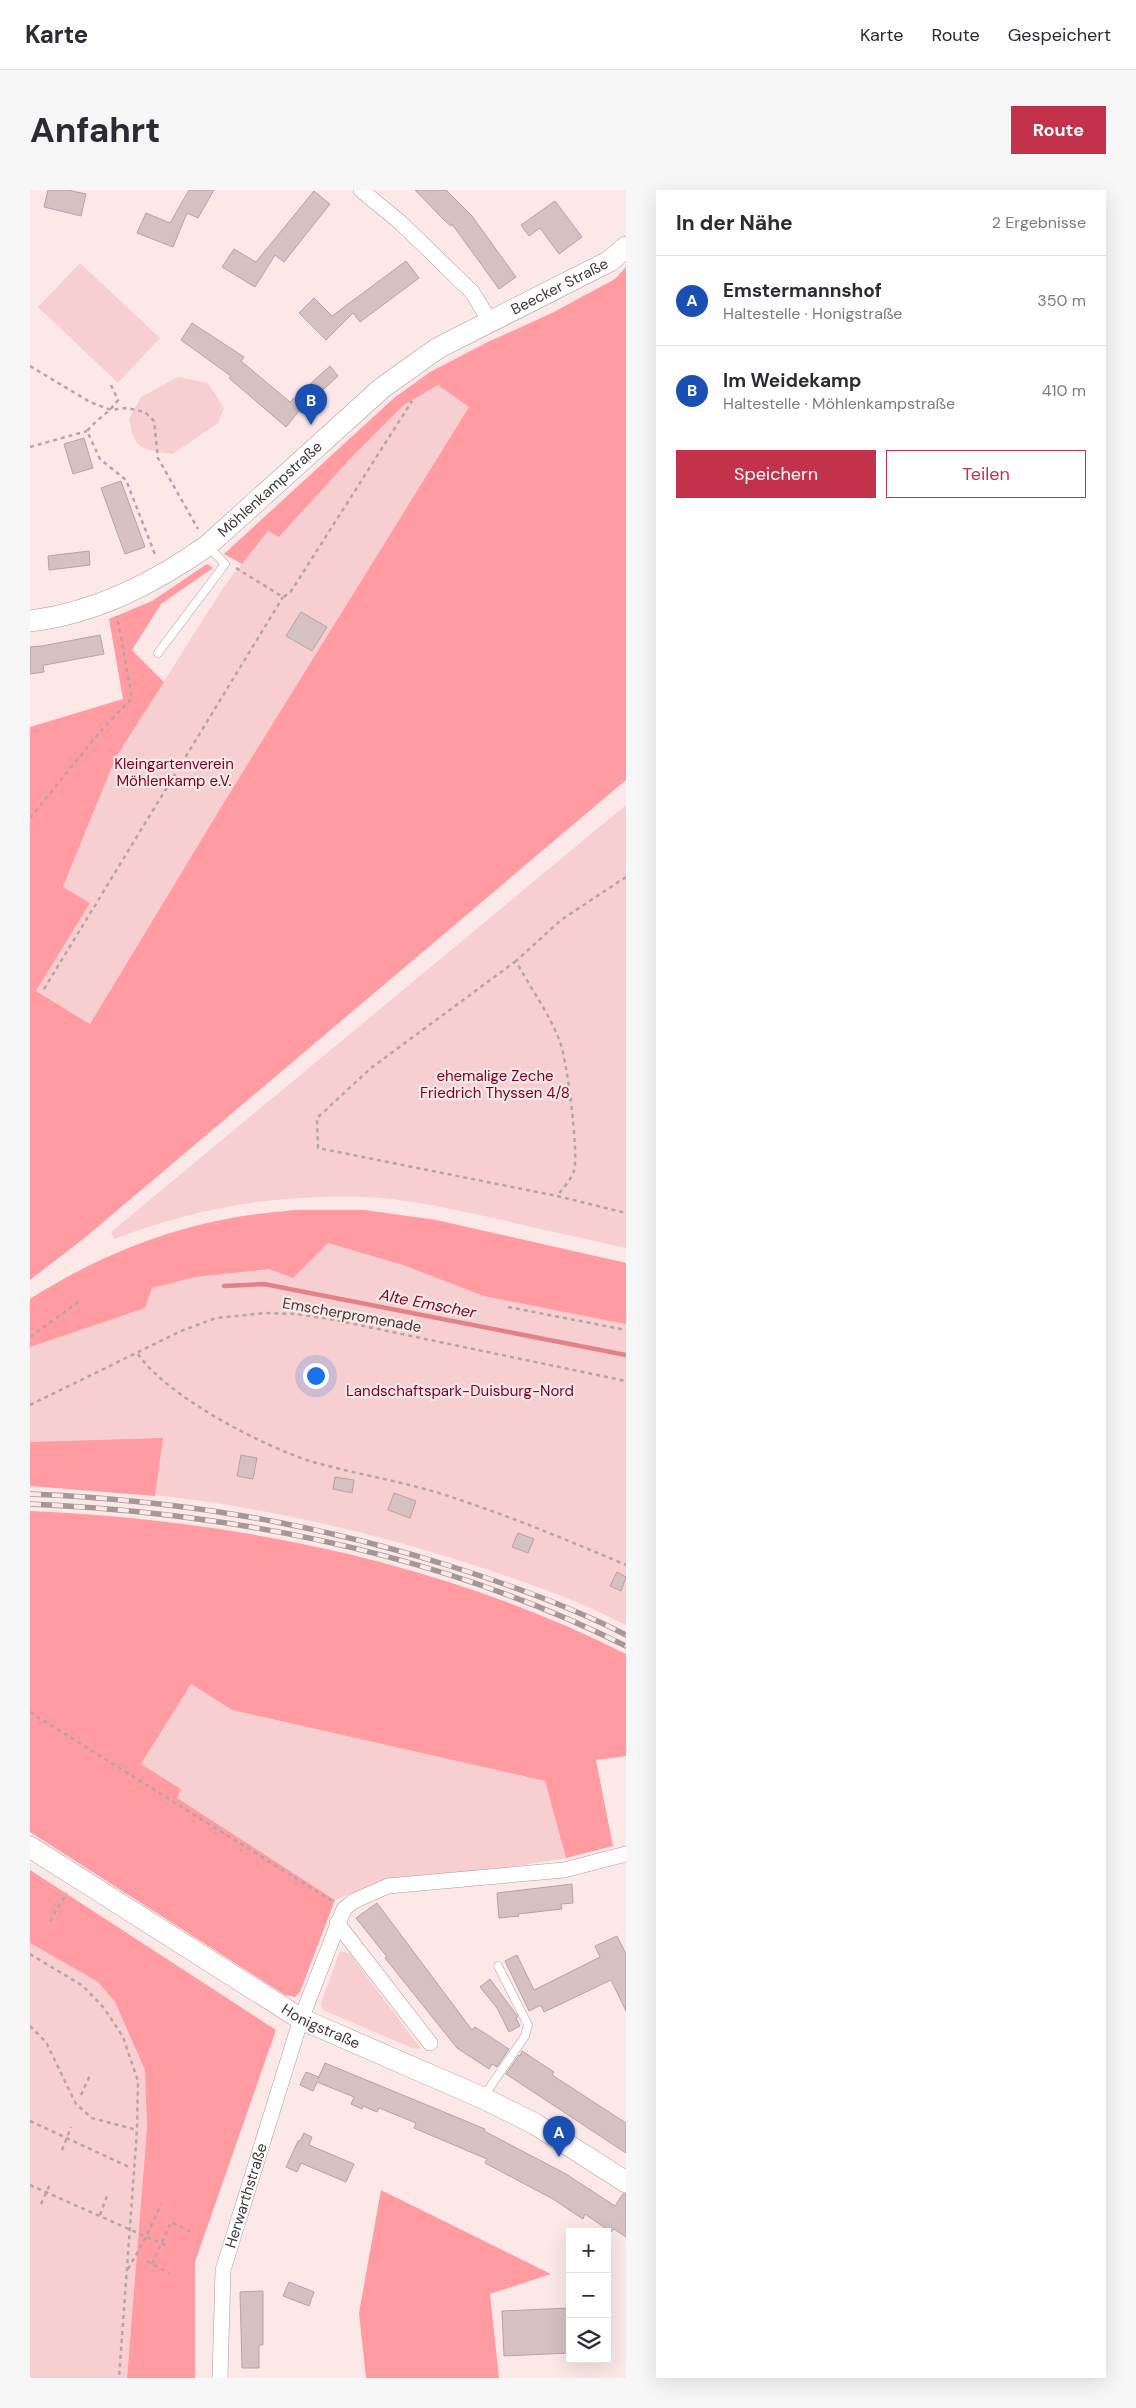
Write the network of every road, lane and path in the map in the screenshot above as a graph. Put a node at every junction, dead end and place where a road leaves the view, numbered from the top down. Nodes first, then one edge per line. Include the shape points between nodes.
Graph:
1 (360, 190) edge
2 (626, 246) edge
3 (490, 321) junction
4 (30, 366) edge
5 (111, 385) dead end
6 (412, 401) dead end
7 (111, 410) junction
8 (87, 431) junction
9 (30, 447) edge
10 (207, 546) junction
11 (225, 564) junction
12 (163, 575) junction
13 (284, 597) junction
14 (114, 599) junction
15 (30, 621) edge
16 (158, 653) dead end
17 (30, 818) edge
18 (626, 877) edge
19 (516, 961) junction
20 (44, 989) dead end
21 (557, 1196) junction
22 (626, 1213) edge
23 (81, 1300) dead end
24 (508, 1307) dead end
25 (626, 1330) edge
26 (30, 1337) edge
27 (138, 1353) junction
28 (626, 1381) edge
29 (30, 1405) edge
30 (626, 1565) edge
31 (30, 1712) edge
32 (30, 1847) edge
33 (626, 1854) edge
34 (68, 1891) dead end
35 (333, 1902) dead end
36 (50, 1921) dead end
37 (337, 1923) junction
38 (30, 1954) edge
39 (498, 1966) dead end
40 (302, 2019) junction
41 (30, 2026) edge
42 (430, 2043) dead end
43 (91, 2073) dead end
44 (81, 2096) dead end
45 (483, 2098) junction
46 (30, 2121) edge
47 (71, 2127) dead end
48 (137, 2130) junction
49 (67, 2138) junction
50 (62, 2150) dead end
51 (129, 2167) dead end
52 (51, 2182) dead end
53 (626, 2182) edge
54 (30, 2185) edge
55 (47, 2192) junction
56 (108, 2192) dead end
57 (41, 2204) dead end
58 (161, 2204) dead end
59 (100, 2215) junction
60 (193, 2233) dead end
61 (146, 2237) junction
62 (161, 2243) junction
63 (167, 2246) dead end
64 (147, 2261) dead end
65 (152, 2264) junction
66 (126, 2272) dead end
67 (170, 2273) dead end
68 (119, 2378) edge
69 (220, 2378) edge

1 - 3 street via 401,223 472,292
2 - 3 street, Beecker Straße via 610,261
3 - 10 street, Möhlenkampstraße via 438,348 382,388
4 - 7 path via 90,402
5 - 7 path via 118,400
6 - 13 path via 290,594
7 - 8 path
7 - 10 path via 127,408 144,412 154,421 158,458
8 - 9 path
8 - 12 path via 100,459 126,480
10 - 11 lane
10 - 12 street, Möhlenkampstraße
11 - 13 path
11 - 16 lane
12 - 14 street, Möhlenkampstraße
13 - 20 path
14 - 15 street, Möhlenkampstraße via 52,618
14 - 17 path via 132,698
18 - 19 path via 561,920
19 - 21 path via 555,1030 565,1062 575,1154 574,1170
19 - 21 path via 353,1082 316,1118 318,1148
21 - 22 path
23 - 26 path
24 - 25 path
27 - 28 path, Emscherpromenade via 198,1323 216,1318 265,1313 296,1314
27 - 29 path, Emscherpromenade
27 - 30 path via 166,1384 274,1446 312,1461 442,1494 530,1524
31 - 35 path
32 - 40 street, Honigstraße
33 - 37 street, Herwarthstraße via 564,1870 388,1886 344,1908
34 - 36 path
37 - 40 street, Herwarthstraße
37 - 42 street
38 - 48 path via 83,1986 104,2008 123,2037 138,2080
39 - 45 lane via 528,2025 525,2036
40 - 45 street, Honigstraße
40 - 69 street, Herwarthstraße via 224,2270
41 - 48 path via 46,2042 76,2104 92,2118
43 - 44 path
45 - 53 street, Honigstraße via 535,2124
46 - 49 path
47 - 49 path
48 - 68 path
49 - 50 path
49 - 51 path
52 - 55 path
54 - 55 path
55 - 57 path
55 - 59 path
56 - 59 path
58 - 61 path
59 - 61 path
60 - 62 path via 171,2222
61 - 62 path
61 - 66 path
62 - 63 path
62 - 65 path
64 - 65 path
65 - 67 path

